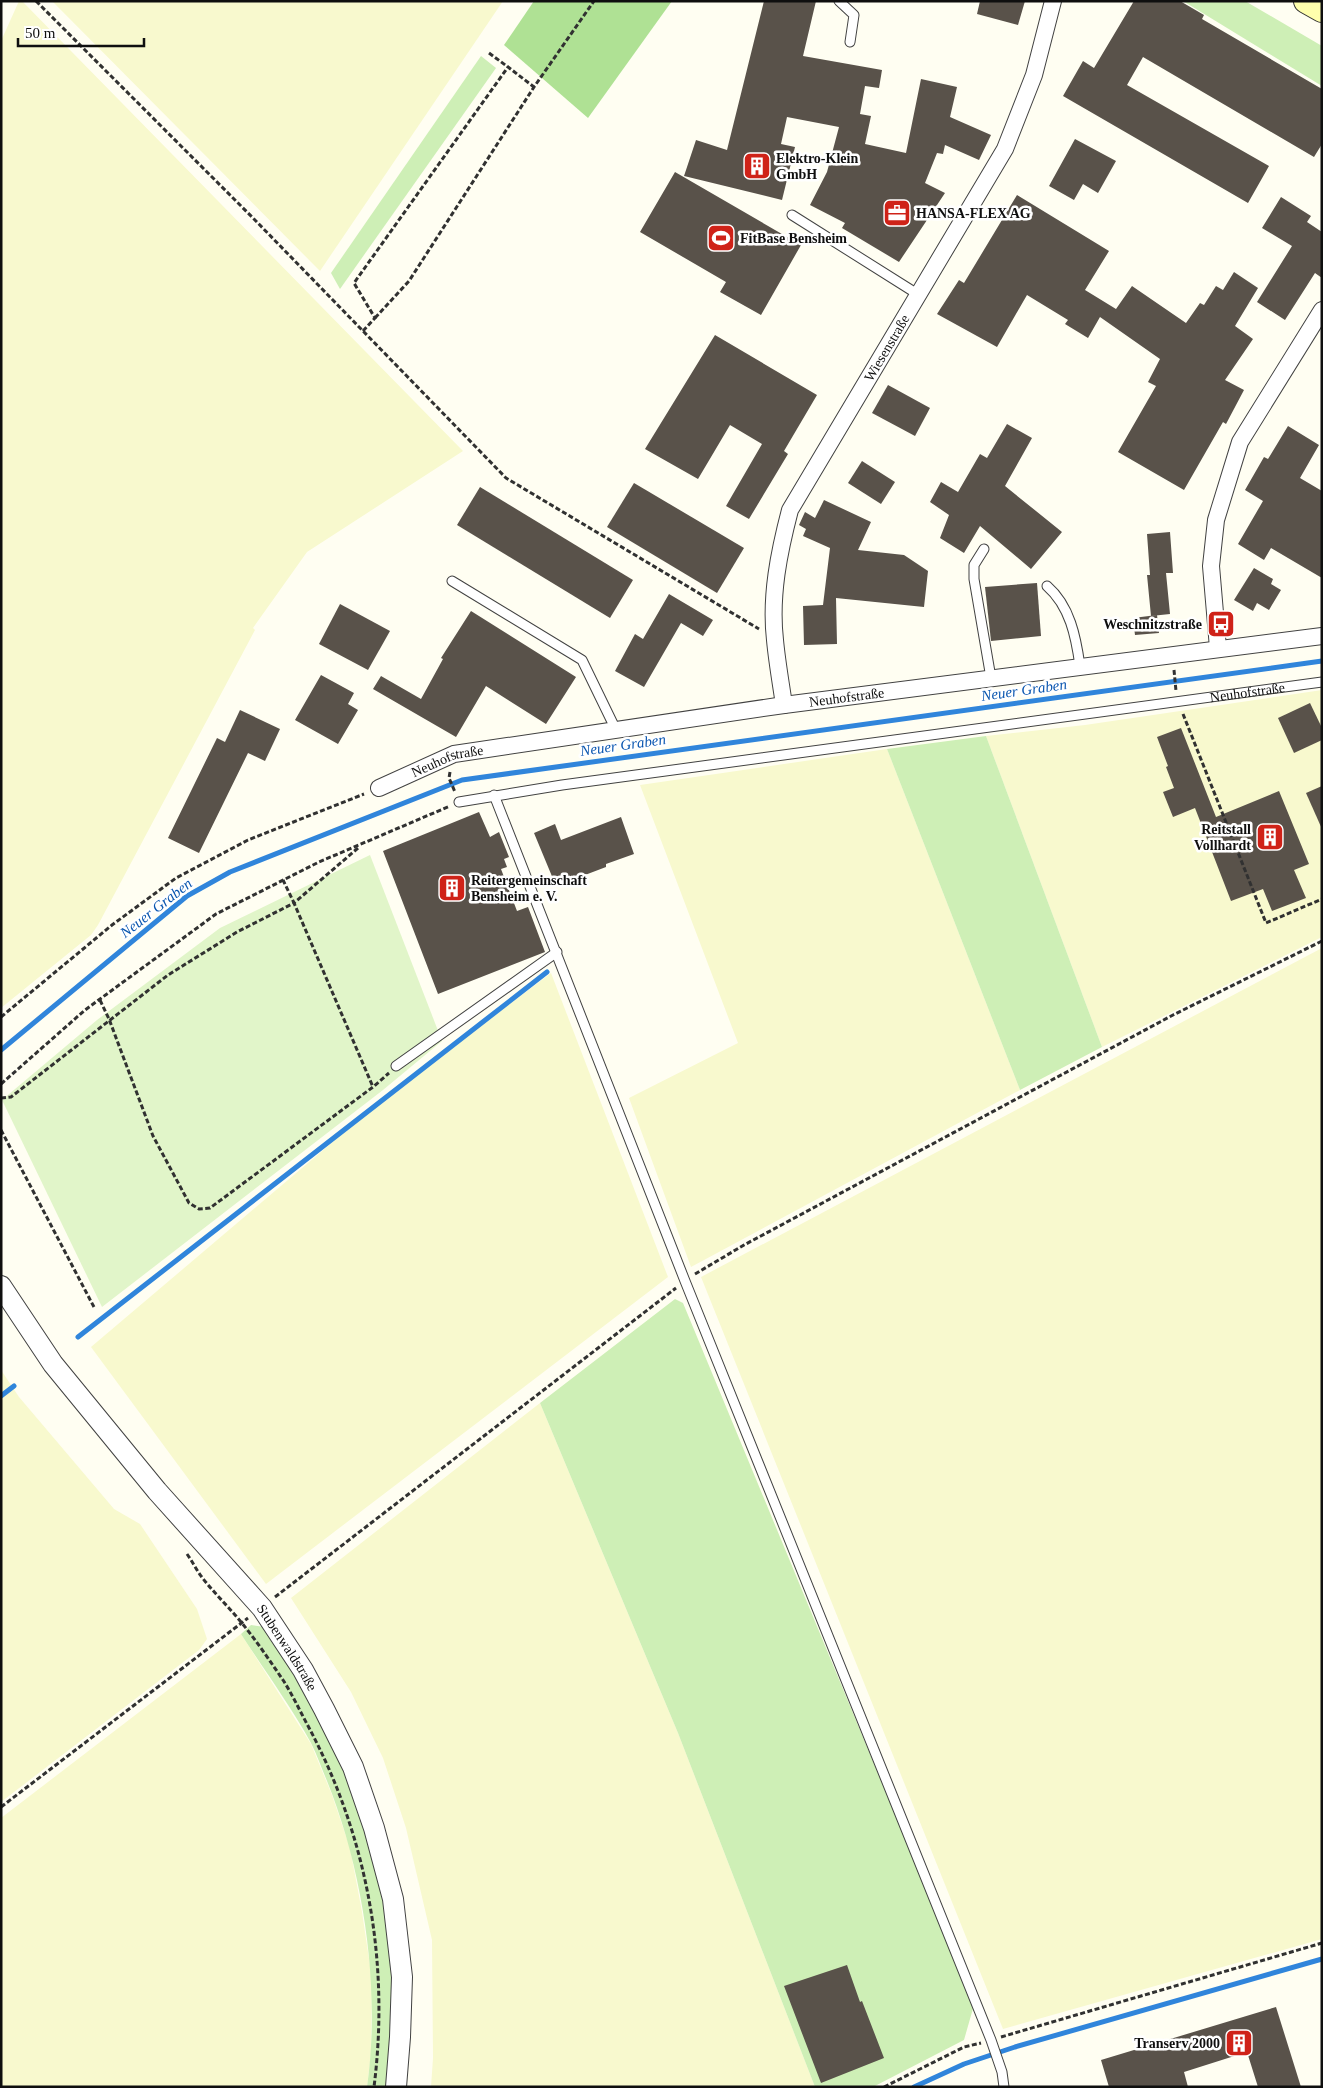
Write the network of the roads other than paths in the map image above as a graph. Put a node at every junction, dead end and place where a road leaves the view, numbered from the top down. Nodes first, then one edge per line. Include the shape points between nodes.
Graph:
1 (839, 1) edge
2 (1053, 1) edge
3 (1306, 1) edge
4 (1322, 10) edge
5 (850, 42) dead end
6 (792, 216) dead end
7 (919, 295) junction
8 (1322, 310) edge
9 (984, 549) dead end
10 (452, 581) dead end
11 (1047, 586) dead end
12 (1322, 636) edge
13 (1218, 648) junction
14 (1080, 666) junction
15 (991, 678) junction
16 (1322, 682) edge
17 (784, 705) junction
18 (616, 730) junction
19 (378, 788) road end
20 (494, 795) junction
21 (458, 799) road end
22 (557, 952) junction
23 (396, 1066) road end
24 (1, 1286) edge
25 (396, 2087) edge
26 (1004, 2087) edge

1 - 5 lane via 854,15
2 - 7 street, Wiesenstraße via 1034,75 1005,149
3 - 4 main road
6 - 7 lane
7 - 17 street, Wiesenstraße via 790,510 779,549 775,596 775,638
8 - 13 street via 1240,442 1216,520 1212,566
9 - 15 lane via 974,565 974,579
10 - 18 lane via 582,660
11 - 14 lane via 1056,593 1070,619
12 - 13 street, Neuhofstraße
13 - 14 street, Neuhofstraße
14 - 15 street, Neuhofstraße
15 - 17 street, Neuhofstraße
16 - 20 lane, Neuhofstraße
17 - 18 street, Neuhofstraße
18 - 19 street, Neuhofstraße via 454,754
20 - 21 lane, Neuhofstraße
20 - 22 lane
22 - 23 lane
22 - 26 lane via 685,1281 991,2040
24 - 25 street, Stubenwaldstraße via 53,1364 157,1491 262,1608 303,1670 353,1767 374,1828 392,1899 402,1977

